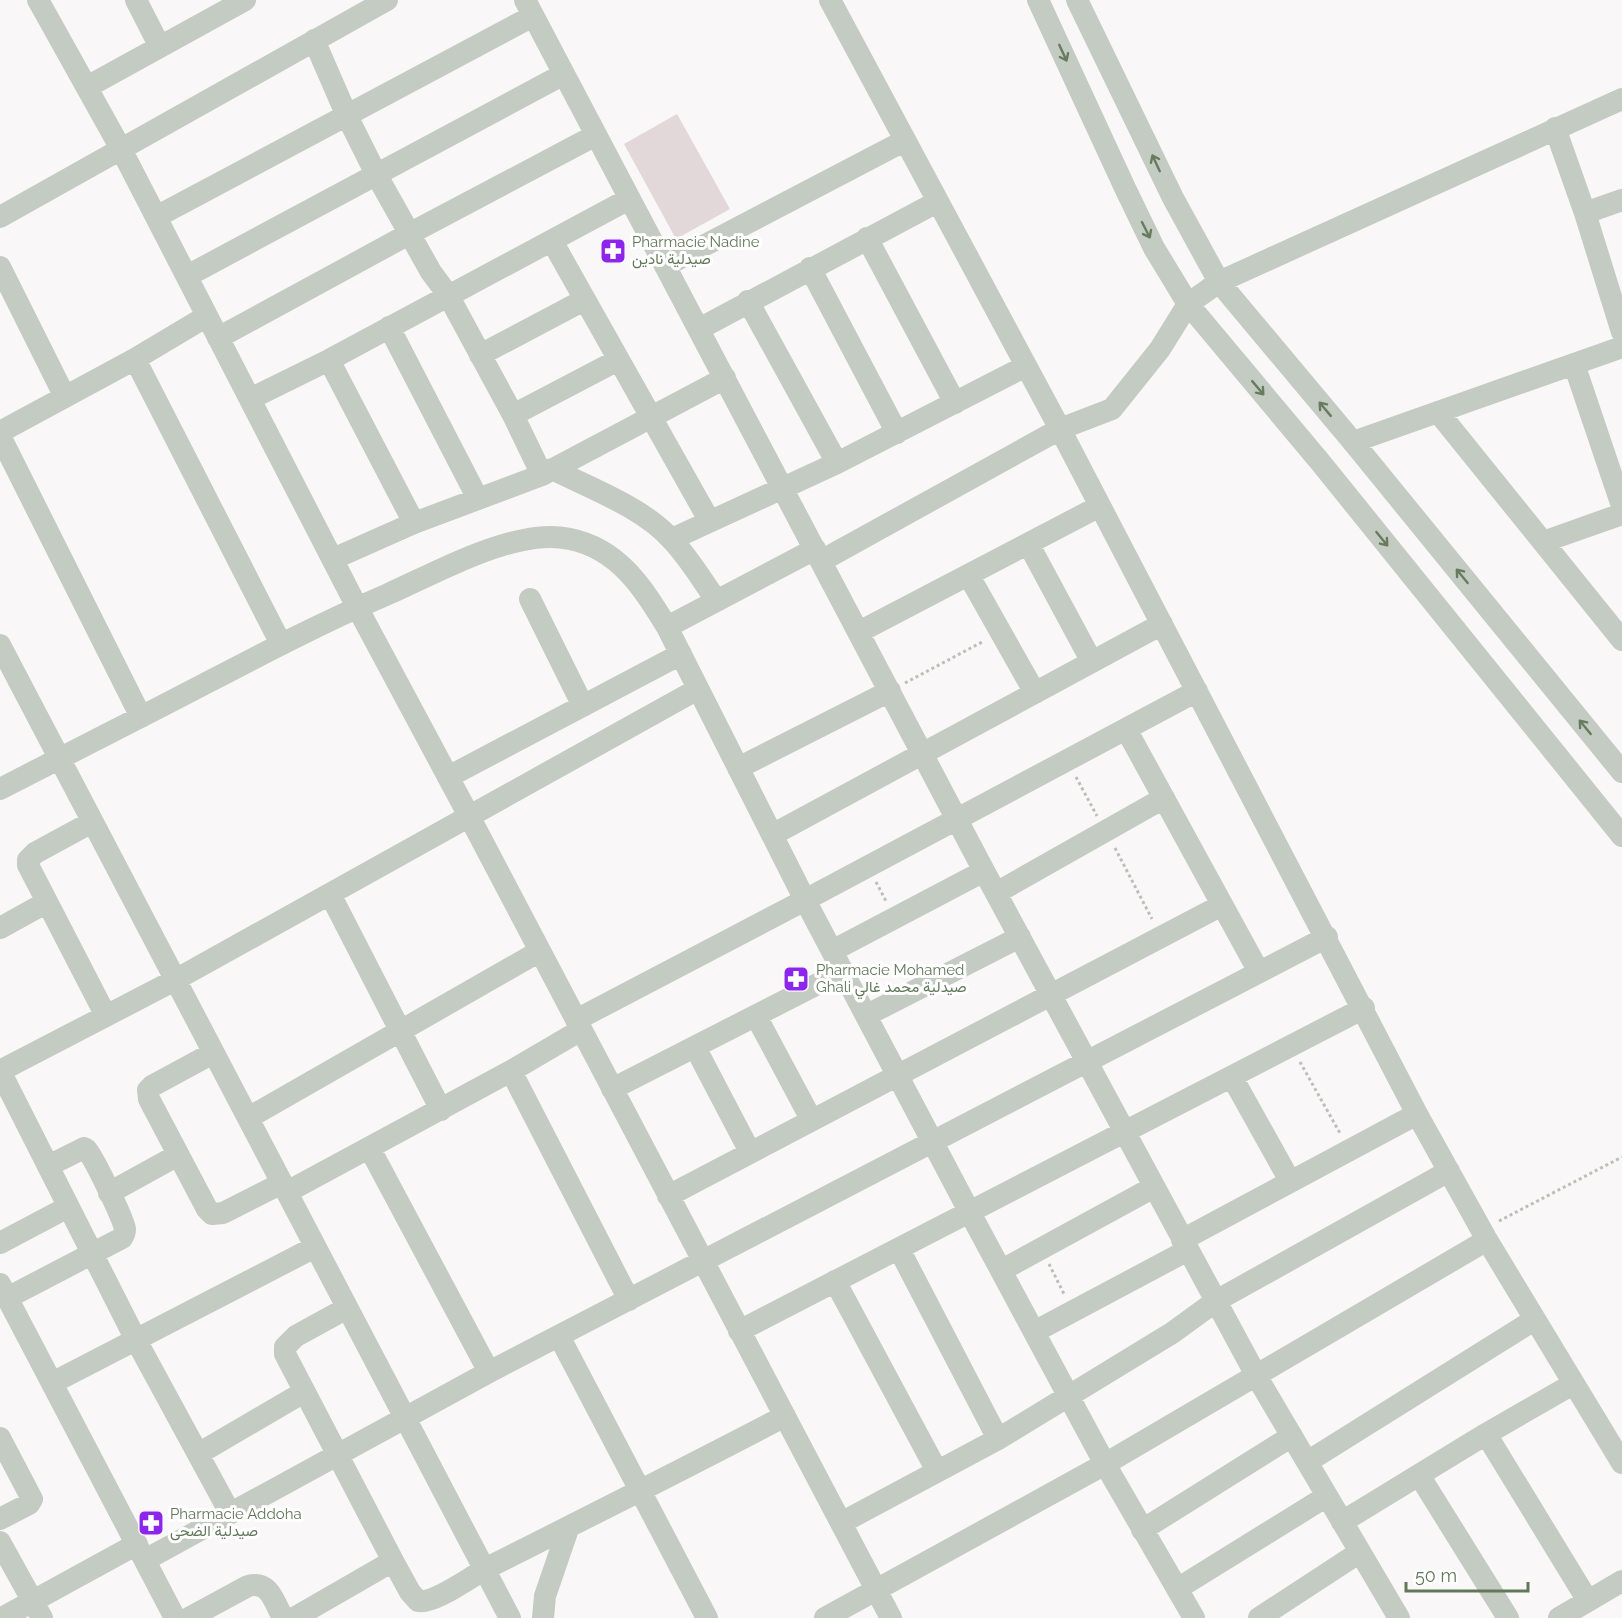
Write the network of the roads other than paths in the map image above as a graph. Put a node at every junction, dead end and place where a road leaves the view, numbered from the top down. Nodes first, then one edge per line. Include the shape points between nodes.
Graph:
1 (38, 0) edge
2 (136, 0) edge
3 (245, 0) edge
4 (387, 0) edge
5 (830, 0) edge
6 (1038, 0) edge
7 (1077, 0) edge
8 (529, 8) edge
9 (314, 40) junction
10 (160, 47) junction
11 (564, 74) junction
12 (87, 87) junction
13 (1622, 99) edge
14 (346, 116) junction
15 (1554, 128) junction
16 (596, 135) junction
17 (903, 141) junction
18 (121, 149) junction
19 (376, 174) junction
20 (629, 199) junction
21 (1622, 200) edge
22 (937, 202) junction
23 (1585, 213) junction
24 (156, 217) junction
25 (0, 218) edge
26 (409, 234) junction
27 (867, 238) junction
28 (552, 241) junction
29 (665, 266) junction
30 (0, 267) edge
31 (810, 268) junction
32 (187, 276) junction
33 (1219, 282) junction
34 (448, 295) junction
35 (584, 300) junction
36 (748, 301) junction
37 (1188, 304) junction
38 (207, 316) junction
39 (389, 327) junction
40 (699, 329) junction
41 (1622, 332) edge
42 (218, 338) junction
43 (1622, 347) edge
44 (480, 355) junction
45 (135, 359) junction
46 (329, 360) junction
47 (618, 360) junction
48 (1574, 364) junction
49 (1026, 366) junction
50 (725, 378) junction
51 (65, 397) junction
52 (250, 399) junction
53 (955, 404) junction
54 (1438, 412) junction
55 (513, 415) junction
56 (650, 418) junction
57 (1060, 429) junction
58 (0, 434) edge
59 (897, 434) junction
60 (1353, 442) junction
61 (837, 463) junction
62 (547, 472) junction
63 (783, 487) junction
64 (477, 497) junction
65 (1100, 506) junction
66 (1622, 506) edge
67 (1622, 514) edge
68 (709, 520) junction
69 (414, 523) junction
70 (672, 539) junction
71 (1543, 542) junction
72 (1029, 545) junction
73 (818, 555) junction
74 (333, 559) junction
75 (969, 576) junction
76 (530, 599) dead end
77 (716, 600) junction
78 (357, 607) junction
79 (1162, 624) junction
80 (668, 627) junction
81 (859, 632) junction
82 (1622, 640) edge
83 (281, 644) junction
84 (0, 645) edge
85 (681, 654) junction
86 (1092, 662) junction
87 (698, 689) junction
88 (890, 691) junction
89 (1197, 691) junction
90 (1035, 693) junction
91 (583, 706) junction
92 (141, 717) junction
93 (1126, 729) junction
94 (922, 754) junction
95 (59, 759) junction
96 (738, 768) junction
97 (1622, 772) edge
98 (448, 777) junction
99 (0, 789) edge
100 (1164, 798) junction
101 (469, 816) junction
102 (957, 819) junction
103 (92, 822) junction
104 (772, 834) junction
105 (1622, 836) edge
106 (984, 871) junction
107 (996, 893) junction
108 (330, 894) junction
109 (805, 900) junction
110 (47, 902) junction
111 (1222, 905) junction
112 (0, 928) edge
113 (1327, 937) junction
114 (1020, 938) junction
115 (540, 951) junction
116 (832, 951) junction
117 (843, 971) junction
118 (1259, 972) junction
119 (176, 980) junction
120 (1051, 995) junction
121 (1364, 1008) junction
122 (867, 1015) junction
123 (106, 1016) junction
124 (756, 1016) junction
125 (579, 1025) junction
126 (401, 1030) junction
127 (695, 1047) junction
128 (213, 1053) junction
129 (1087, 1062) junction
130 (0, 1071) edge
131 (511, 1071) junction
132 (897, 1075) junction
133 (1232, 1077) junction
134 (612, 1089) junction
135 (441, 1110) junction
136 (1417, 1114) junction
137 (248, 1118) junction
138 (811, 1119) junction
139 (1125, 1133) junction
140 (934, 1142) junction
141 (370, 1149) junction
142 (750, 1152) junction
143 (178, 1155) junction
144 (48, 1166) junction
145 (1449, 1171) junction
146 (1290, 1181) junction
147 (1154, 1187) junction
148 (284, 1188) junction
149 (109, 1193) junction
150 (668, 1196) junction
151 (68, 1207) junction
152 (969, 1211) junction
153 (1484, 1235) junction
154 (0, 1243) edge
155 (1185, 1245) junction
156 (315, 1247) junction
157 (898, 1249) junction
158 (91, 1254) junction
159 (703, 1262) junction
160 (1002, 1270) junction
161 (835, 1281) junction
162 (4, 1291) edge
163 (629, 1300) junction
164 (1216, 1301) junction
165 (347, 1308) junction
166 (1534, 1320) junction
167 (739, 1331) junction
168 (1034, 1332) junction
169 (559, 1336) junction
170 (136, 1340) junction
171 (489, 1372) junction
172 (1257, 1377) junction
173 (52, 1383) junction
174 (1573, 1384) junction
175 (304, 1392) junction
176 (1068, 1395) junction
177 (785, 1416) junction
178 (405, 1417) junction
179 (1486, 1434) junction
180 (1292, 1436) junction
181 (0, 1438) edge
182 (998, 1439) junction
183 (338, 1453) junction
184 (198, 1454) junction
185 (1307, 1462) junction
186 (1105, 1464) junction
187 (1622, 1464) edge
188 (938, 1471) junction
189 (1419, 1475) junction
190 (640, 1492) junction
191 (1327, 1496) junction
192 (230, 1514) junction
193 (0, 1520) edge
194 (1342, 1522) junction
195 (841, 1523) junction
196 (568, 1529) junction
197 (1142, 1530) junction
198 (0, 1542) edge
199 (141, 1552) junction
200 (1360, 1552) junction
201 (393, 1561) junction
202 (485, 1569) junction
203 (1622, 1581) edge
204 (1177, 1589) junction
205 (877, 1591) junction
206 (1586, 1608) edge
207 (37, 1610) edge
208 (1395, 1617) edge
209 (2, 1618) edge
210 (175, 1618) edge
211 (189, 1618) edge
212 (284, 1618) edge
213 (294, 1618) edge
214 (510, 1618) edge
215 (543, 1618) edge
216 (707, 1618) edge
217 (825, 1618) edge
218 (891, 1618) edge
219 (1194, 1618) edge
220 (1258, 1618) edge
221 (1508, 1618) edge
222 (1559, 1618) edge

1 - 12 street
2 - 10 street
3 - 10 street
4 - 9 street
5 - 17 street
6 -> 37 street via 1154,248
33 -> 7 street via 1173,198
8 - 11 street
8 - 14 street
9 - 14 street
9 - 18 street
10 - 12 street
11 - 16 street
11 - 19 street
12 - 18 street
13 - 15 street
14 - 19 street
14 - 24 street
15 - 23 street
15 - 33 street
16 - 20 street
16 - 26 street
17 - 22 street
17 - 29 street
18 - 24 street
18 - 25 street
19 - 26 street
19 - 32 street
20 - 28 street
20 - 29 street
21 - 23 street
22 - 27 street
22 - 49 street
23 - 41 street
24 - 32 street
26 - 34 street
26 - 42 street
27 - 31 street
27 - 53 street
28 - 34 street
28 - 35 street
29 - 40 street
30 - 51 street
31 - 36 street
31 - 59 street
32 - 38 street
33 - 37 street
60 -> 33 street
34 - 39 street
34 - 44 street
35 - 44 street
35 - 47 street
36 - 40 street
36 - 61 street
37 - 57 street via 1160,349 1112,409
37 -> 105 street
38 - 42 street
38 - 45 street
39 - 46 street
39 - 64 street
40 - 50 street
42 - 52 street
43 - 48 street
44 - 55 street
45 - 51 street
45 - 83 street
46 - 52 street
46 - 69 street
47 - 55 street
47 - 56 street
48 - 54 street
48 - 66 street
49 - 53 street
49 - 57 street
50 - 56 street
50 - 63 street
51 - 58 street
52 - 74 street
53 - 59 street
54 - 60 street
54 - 71 street
55 - 62 street
56 - 62 street
56 - 68 street
57 - 65 street
57 - 73 street
58 - 92 street
59 - 61 street
97 -> 60 street
61 - 63 street
62 - 64 street
62 - 70 street via 639,514
63 - 68 street
63 - 73 street
64 - 69 street
65 - 72 street
65 - 79 street
67 - 71 street
68 - 70 street
69 - 74 street
70 - 77 street
71 - 82 street
72 - 75 street
72 - 86 street
73 - 77 street
73 - 81 street
74 - 78 street
75 - 81 street
75 - 90 street
76 - 91 street
77 - 80 street
78 - 80 street via 489,550 545,536 591,545 611,556 631,573
78 - 83 street
78 - 98 street
79 - 86 street
79 - 89 street
80 - 85 street
81 - 88 street
83 - 92 street
84 - 95 street
85 - 87 street
85 - 91 street
86 - 90 street
87 - 96 street
87 - 101 street
88 - 94 street
88 - 96 street
89 - 93 street
89 - 113 street
90 - 94 street
91 - 98 street
92 - 95 street
93 - 100 street
93 - 102 street
94 - 102 street
94 - 104 street
95 - 99 street
95 - 103 street
96 - 104 street
98 - 101 street
100 - 107 street
100 - 111 street
101 - 108 street
101 - 115 street
102 - 106 street
102 - 109 street
103 - 110 street via 28,860
103 - 119 street
104 - 109 street
106 - 107 street
106 - 116 street
107 - 114 street
108 - 119 street
108 - 126 street
109 - 116 street
109 - 125 street
110 - 112 street
110 - 123 street
111 - 118 street
111 - 120 street
113 - 118 street
113 - 121 street
114 - 120 street
114 - 122 street
115 - 125 street
115 - 126 street
116 - 117 street
117 - 122 street
117 - 124 street
118 - 129 street
119 - 123 street
119 - 128 street
120 - 129 street
120 - 132 street
121 - 133 street
121 - 136 street
122 - 132 street
123 - 130 street
124 - 127 street
124 - 138 street
125 - 131 street
125 - 134 street
126 - 135 street
126 - 137 street
127 - 134 street
127 - 142 street
128 - 137 street
128 - 143 street via 148,1090
129 - 139 street
129 - 140 street
130 - 144 street
131 - 135 street
131 - 163 street
132 - 138 street
132 - 140 street
133 - 139 street
133 - 146 street
134 - 150 street
135 - 141 street
136 - 145 street
136 - 146 street
137 - 148 street
138 - 142 street
139 - 147 street
139 - 152 street
140 - 152 street
140 - 159 street
141 - 148 street
141 - 171 street
142 - 150 street
143 - 148 street via 212,1214
143 - 149 street
144 - 149 street via 84,1148
144 - 151 street
145 - 153 street
145 - 164 street
146 - 155 street
147 - 155 street
147 - 160 street
148 - 156 street
149 - 158 street via 125,1232 122,1238
150 - 159 street
151 - 154 street
151 - 158 street
152 - 157 street
152 - 160 street
153 - 166 street
153 - 172 street
155 - 164 street
155 - 168 street
156 - 165 street
156 - 170 street
157 - 161 street
157 - 182 street
158 - 162 street
158 - 170 street
159 - 163 street
159 - 167 street
160 - 168 street
161 - 167 street
161 - 188 street
162 - 173 street
163 - 169 street
164 - 172 street
164 - 176 street via 1172,1333
165 - 175 street via 296,1336 285,1347 287,1361
165 - 178 street
166 - 174 street
166 - 185 street
167 - 177 street
168 - 176 street
169 - 171 street
169 - 190 street
170 - 173 street
170 - 184 street
171 - 178 street
172 - 180 street
172 - 186 street
173 - 199 street
174 - 179 street
174 - 187 street
175 - 183 street
175 - 184 street
176 - 182 street
176 - 186 street
177 - 190 street
177 - 195 street
178 - 183 street
178 - 202 street
179 - 189 street
179 - 206 street
180 - 185 street
180 - 197 street
181 - 193 street via 32,1499
182 - 188 street
183 - 192 street
183 - 201 street
184 - 192 street
185 - 191 street
186 - 197 street
186 - 205 street
188 - 195 street
189 - 194 street
189 - 221 street
190 - 196 street
190 - 216 street
191 - 194 street
191 - 204 street
192 - 199 street
194 - 200 street
195 - 205 street
196 - 202 street
196 - 215 street via 545,1596
197 - 204 street
198 - 207 street
199 - 207 street
199 - 210 street
200 - 208 street
200 - 220 street
201 - 202 street via 413,1597 424,1602
201 - 213 street
202 - 214 street
203 - 206 street
204 - 219 street
205 - 217 street
205 - 218 street
206 - 222 street
207 - 209 street
211 - 212 street via 257,1584 268,1590

